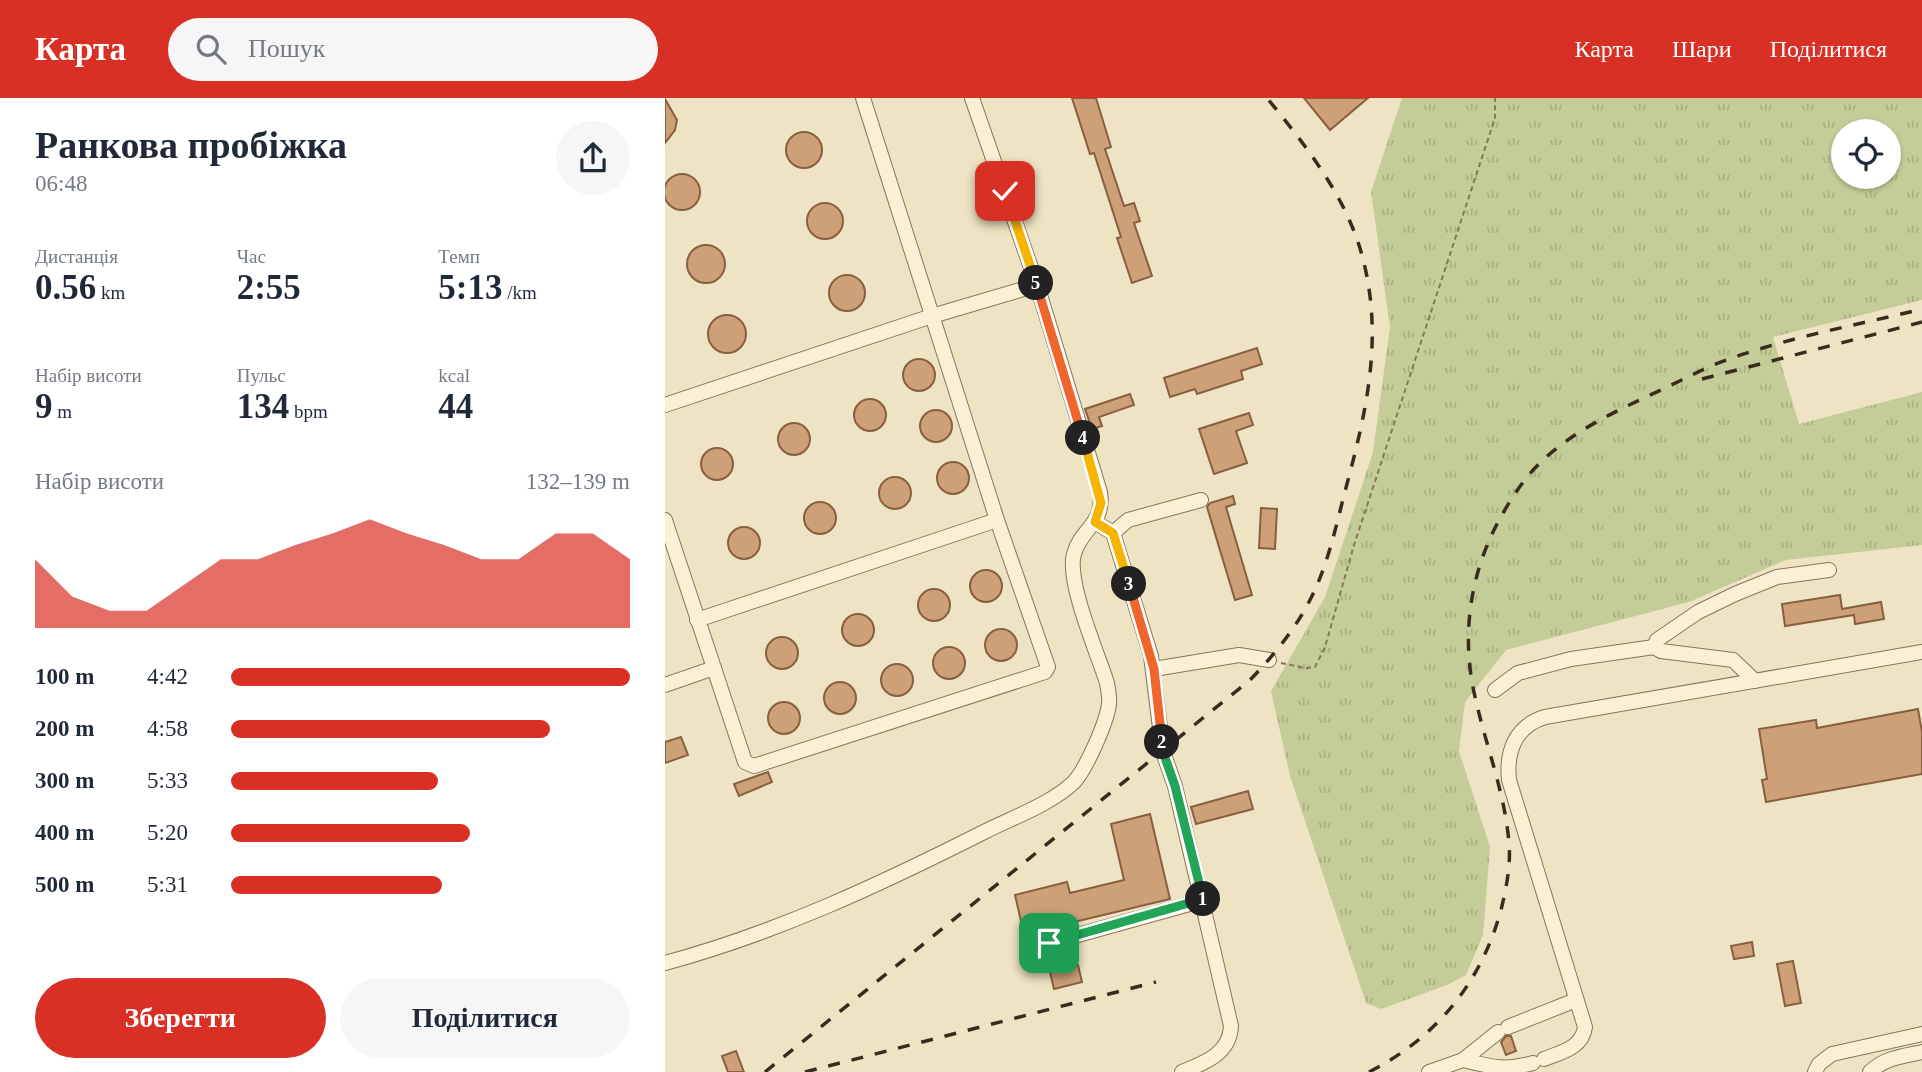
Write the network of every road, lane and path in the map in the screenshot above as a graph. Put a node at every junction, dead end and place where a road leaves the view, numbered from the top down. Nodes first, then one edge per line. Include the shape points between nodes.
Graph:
1 (863, 98) edge
2 (972, 98) edge
3 (1495, 98) edge
4 (1037, 285) junction
5 (932, 316) junction
6 (665, 405) edge
7 (1201, 500) dead end
8 (665, 520) edge
9 (997, 520) junction
10 (1095, 522) junction
11 (1113, 533) junction
12 (1829, 570) dead end
13 (697, 620) junction
14 (1654, 648) junction
15 (1922, 652) edge
16 (1269, 660) joint
17 (714, 668) junction
18 (1154, 669) junction
19 (1755, 681) junction
20 (665, 685) edge
21 (1495, 690) dead end
22 (1203, 900) junction
23 (1049, 943) dead end
24 (665, 962) edge
25 (1576, 1000) junction
26 (1922, 1034) edge
27 (1922, 1052) edge
28 (1463, 1060) junction
29 (1182, 1072) edge
30 (1429, 1072) edge
31 (1815, 1072) edge
32 (1870, 1072) edge

1 - 5 street
2 - 4 street
3 - 16 path via 1495,118 1354,545 1325,648 1315,667
4 - 5 street
4 - 10 street via 1100,492
5 - 6 street
5 - 9 street
7 - 11 street via 1128,520
8 - 13 street
9 - 13 street
9 - 17 street via 1048,667 1045,672 754,766 745,762
10 - 11 street
10 - 24 street via 1078,544 1072,575 1107,683 1109,705 1086,765 1073,783 888,880 764,930
11 - 18 street
12 - 14 street via 1777,577 1735,594 1698,612 1657,640
13 - 17 street
14 - 19 street via 1733,660
14 - 21 street via 1571,659 1518,673
15 - 19 street
16 - 18 street via 1239,655
17 - 20 street
18 - 22 street via 1163,752
19 - 25 street via 1545,717 1520,732 1511,746 1509,780
22 - 23 street
22 - 29 street via 1231,1036 1212,1058
25 - 28 street via 1503,1030
25 - 28 street via 1585,1027 1572,1048 1512,1069
26 - 31 street via 1832,1054
27 - 32 street via 1892,1059
28 - 30 street

